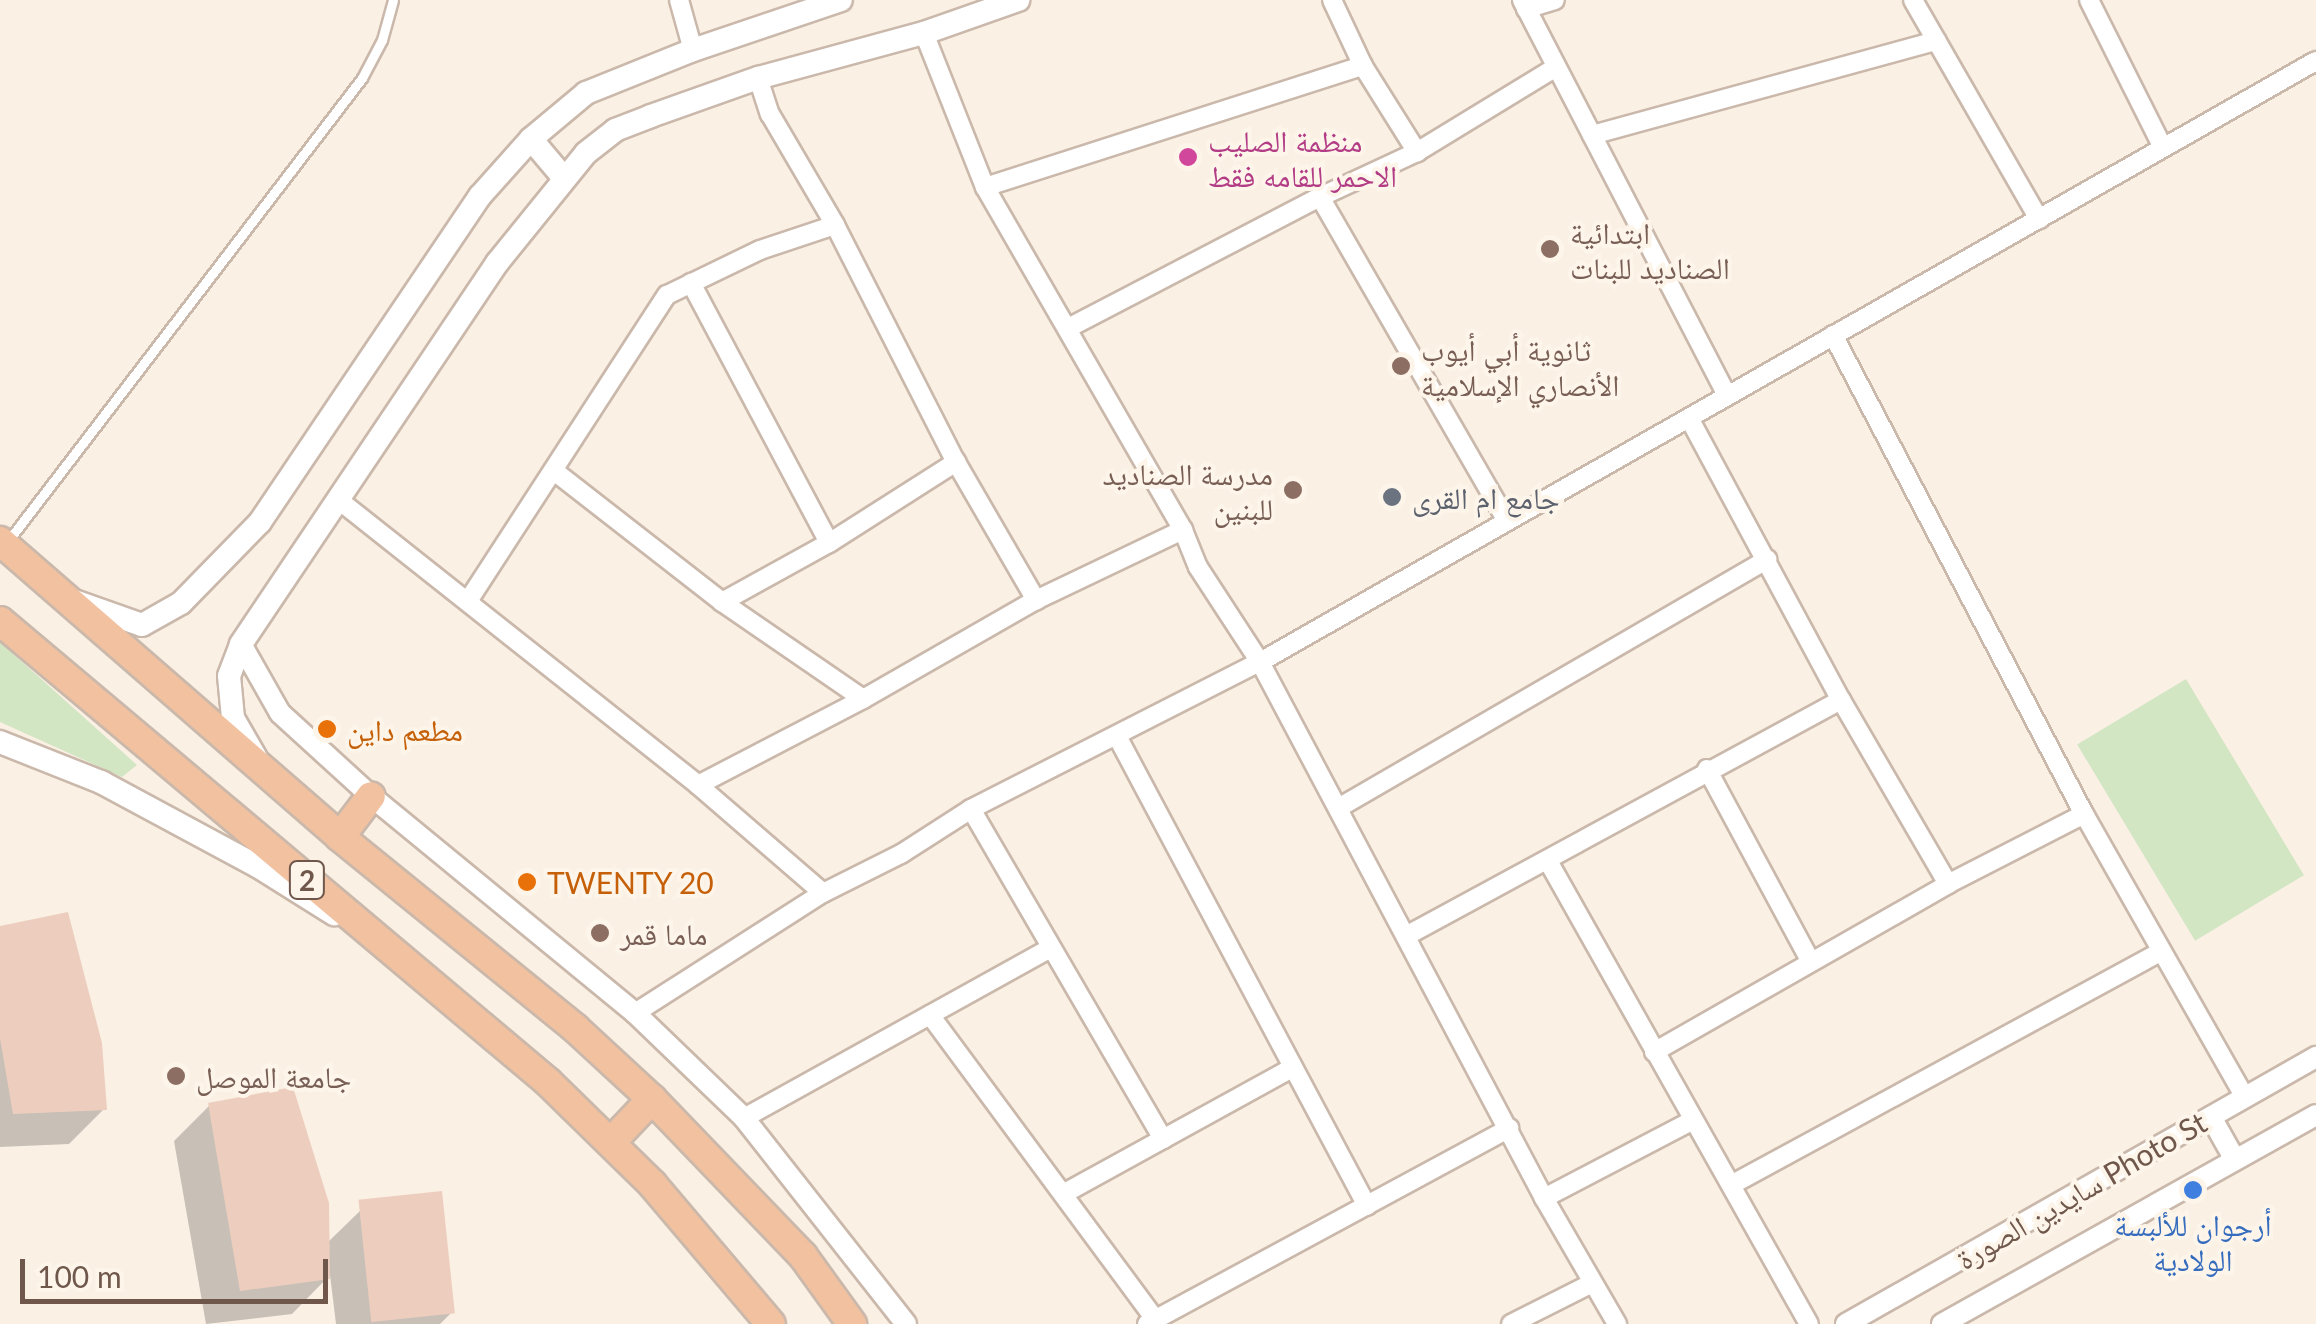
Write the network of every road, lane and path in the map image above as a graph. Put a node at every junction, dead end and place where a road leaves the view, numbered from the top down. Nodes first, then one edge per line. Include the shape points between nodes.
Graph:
1 (394, 0) edge
2 (679, 0) edge
3 (841, 0) edge
4 (1018, 0) edge
5 (1332, 0) edge
6 (1555, 0) edge
7 (1913, 0) edge
8 (2090, 0) edge
9 (1524, 4) edge
10 (924, 32) junction
11 (1936, 41) junction
12 (693, 50) junction
13 (2316, 61) edge
14 (1364, 66) junction
15 (1556, 67) junction
16 (758, 78) junction
17 (1592, 135) junction
18 (530, 140) junction
19 (2163, 148) junction
20 (1417, 152) junction
21 (563, 177) junction
22 (985, 187) junction
23 (1320, 197) junction
24 (2039, 218) junction
25 (835, 225) junction
26 (691, 284) junction
27 (1068, 328) junction
28 (1834, 336) junction
29 (1727, 396) junction
30 (1689, 418) junction
31 (956, 462) junction
32 (554, 470) junction
33 (340, 500) junction
34 (1507, 521) junction
35 (1183, 530) junction
36 (2, 543) edge
37 (829, 543) junction
38 (1767, 558) junction
39 (67, 598) junction
40 (1036, 600) junction
41 (468, 601) junction
42 (722, 602) junction
43 (0, 620) edge
44 (241, 644) junction
45 (1260, 662) junction
46 (863, 699) junction
47 (1841, 700) junction
48 (1118, 738) junction
49 (0, 742) edge
50 (1707, 769) junction
51 (263, 770) junction
52 (698, 784) junction
53 (371, 796) junction
54 (1340, 808) junction
55 (971, 809) junction
56 (2084, 814) junction
57 (340, 837) junction
58 (1548, 861) junction
59 (1948, 884) junction
60 (823, 893) junction
61 (1406, 936) junction
62 (386, 948) junction
63 (1050, 949) junction
64 (2162, 951) junction
65 (1811, 962) junction
66 (634, 1013) junction
67 (930, 1014) junction
68 (1654, 1052) junction
69 (2316, 1056) edge
70 (1290, 1069) junction
71 (2245, 1097) junction
72 (652, 1099) junction
73 (2316, 1115) edge
74 (2211, 1117) junction
75 (744, 1118) junction
76 (1692, 1121) junction
77 (1509, 1128) junction
78 (1163, 1139) junction
79 (612, 1141) junction
80 (2234, 1158) junction
81 (1731, 1185) junction
82 (1063, 1194) junction
83 (1544, 1198) junction
84 (1366, 1206) junction
85 (1592, 1283) junction
86 (1151, 1322) edge
87 (772, 1324) edge
88 (852, 1324) edge
89 (906, 1324) edge
90 (1511, 1324) edge
91 (1617, 1324) edge
92 (1810, 1324) edge
93 (1846, 1324) edge
94 (1942, 1324) edge

1 - 36 lane via 362,78
2 - 12 street
3 - 12 main road
4 - 10 main road
5 - 14 street
6 - 9 street
7 - 11 street
8 - 19 street
9 - 15 street
10 - 16 main road
10 - 22 street
11 - 17 street
11 - 24 street
12 - 18 main road via 586,93
13 - 19 street
14 - 20 street
14 - 22 street
15 - 17 street
15 - 20 street
16 - 21 main road via 615,130
16 - 25 street via 770,114
17 - 29 street
18 - 21 main road
18 - 39 main road via 480,196 260,522 181,603 142,625
19 - 24 street
20 - 23 street
21 - 33 main road via 497,263
22 - 27 street
23 - 27 street
23 - 34 street
24 - 28 street
25 - 26 street via 760,250
25 - 31 street
26 - 32 street via 667,295
26 - 37 street
27 - 35 street
28 - 29 street
28 - 56 street
29 - 30 street
30 - 34 street
30 - 38 street
31 - 37 street
31 - 40 street
32 - 41 street
32 - 42 street
33 - 41 street
33 - 44 main road
34 - 45 street
35 - 40 street
35 - 45 street via 1198,567
36 - 39 highway, 2
37 - 42 street
38 - 47 street
38 - 54 street
39 - 51 highway, 2
40 - 46 street
41 - 52 street
42 - 46 street
43 - 62 highway, 2
44 - 51 main road via 230,676 234,718
44 - 53 street via 280,713
45 - 48 street
45 - 54 street
46 - 52 street
47 - 50 street
47 - 59 street
48 - 55 street
48 - 70 street
49 - 62 main road via 102,782 183,825
50 - 58 street
50 - 65 street
51 - 57 highway, 2
52 - 60 street
53 - 57 highway
53 - 66 street
54 - 61 street
55 - 60 street
55 - 63 street
56 - 59 street
56 - 64 street
57 - 72 highway, 2
58 - 61 street
58 - 68 street
59 - 65 street
60 - 66 street
61 - 77 street
62 - 79 highway, 2
63 - 67 street
63 - 78 street
64 - 71 street
64 - 81 street
65 - 68 street
66 - 75 street
67 - 75 street
67 - 82 street
68 - 76 street
69 - 71 street, سايدين الصورة Photo St
70 - 78 street
70 - 84 street
71 - 74 street, سايدين الصورة Photo St
72 - 79 highway
72 - 88 highway, 2 via 804,1256
73 - 80 street, سايدين الصورة Photo St
74 - 80 street
74 - 93 street, سايدين الصورة Photo St
75 - 89 street
76 - 81 street
76 - 83 street
77 - 83 street
77 - 84 street
78 - 82 street
79 - 87 highway, 2
80 - 94 street, سايدين الصورة Photo St
81 - 92 street
82 - 86 street
83 - 85 street
84 - 86 street
85 - 90 street
85 - 91 street

